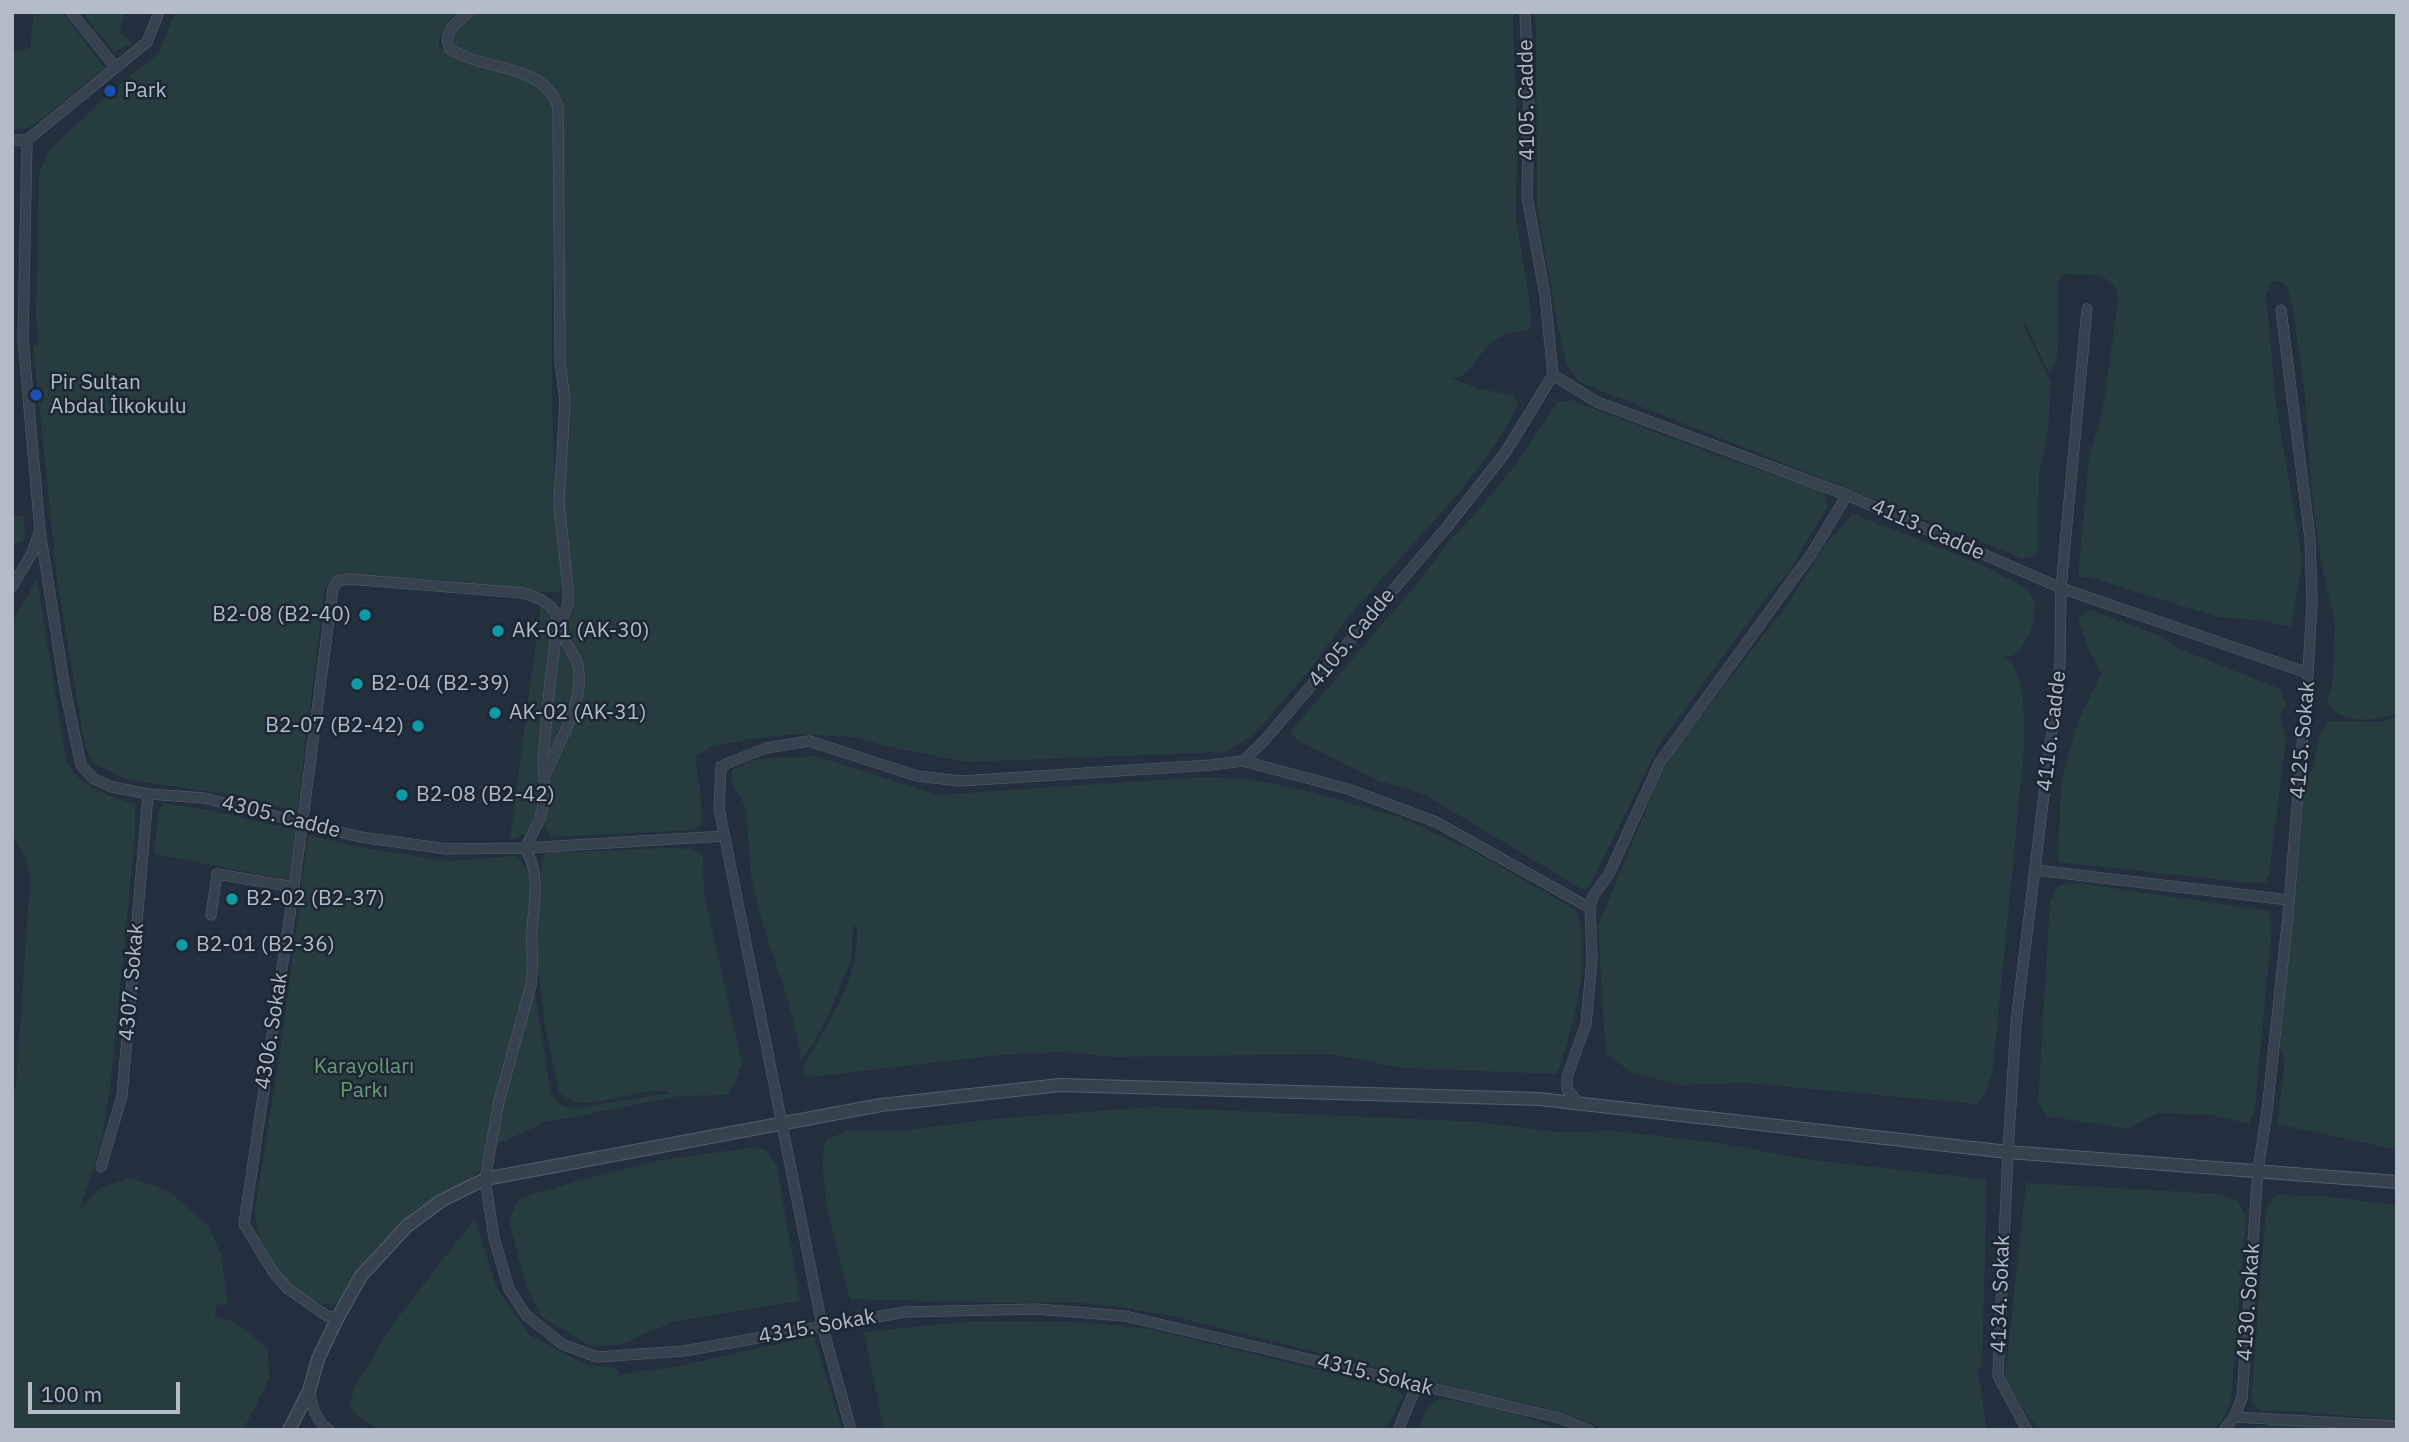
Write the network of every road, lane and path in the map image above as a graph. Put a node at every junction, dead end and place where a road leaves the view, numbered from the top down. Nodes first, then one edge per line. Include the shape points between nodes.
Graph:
1 (71, 12) edge
2 (159, 12) edge
3 (468, 12) edge
4 (1525, 12) edge
5 (116, 68) junction
6 (12, 140) edge
7 (27, 140) junction
8 (2087, 309) dead end
9 (2281, 310) dead end
10 (1553, 375) junction
11 (1847, 495) junction
12 (40, 531) junction
13 (12, 587) edge
14 (2061, 588) junction
15 (561, 623) junction
16 (2308, 673) junction
17 (1243, 761) junction
18 (544, 778) junction
19 (148, 794) junction
20 (302, 822) junction
21 (725, 836) junction
22 (525, 848) junction
23 (2035, 870) junction
24 (294, 887) junction
25 (2289, 900) junction
26 (1590, 908) junction
27 (211, 915) dead end
28 (1580, 1105) junction
29 (781, 1125) junction
30 (2008, 1152) junction
31 (101, 1167) dead end
32 (2258, 1170) junction
33 (485, 1179) junction
34 (2397, 1182) edge
35 (338, 1317) junction
36 (822, 1325) junction
37 (1417, 1385) junction
38 (309, 1391) junction
39 (2234, 1418) junction
40 (2397, 1426) edge
41 (289, 1430) edge
42 (329, 1430) edge
43 (851, 1430) edge
44 (1398, 1430) edge
45 (1589, 1430) edge
46 (2026, 1430) edge
47 (2224, 1430) edge

1 - 5 street
2 - 5 street via 147,41
3 - 15 street via 448,31 449,48 468,59 538,79 551,90 558,107 560,361 565,401 559,503 568,588
4 - 10 street, 4105. Cadde via 1528,196
5 - 7 street
6 - 7 street
7 - 12 street, 4305. Cadde via 23,340
8 - 14 street, 4116. Cadde
9 - 16 street, 4125. Sokak via 2310,538
10 - 11 street, 4113. Cadde via 1597,402
10 - 17 street, 4105. Cadde via 1505,453 1447,527
11 - 14 street, 4113. Cadde
11 - 26 street via 1812,554 1660,762
12 - 13 street
12 - 19 street, 4305. Cadde via 81,765 94,779 112,787
14 - 16 street, 4113. Cadde
14 - 23 street, 4116. Cadde via 2060,664
15 - 18 street via 550,682
15 - 18 street via 578,664 579,685 574,713
15 - 20 street, 4306. Sokak via 545,599 523,593 338,581 333,588
16 - 25 street, 4125. Sokak
17 - 21 street via 960,781 917,776 809,741 766,748 721,766 719,808
17 - 26 street via 1348,789 1436,822
18 - 22 street via 540,819
19 - 20 street, 4305. Cadde via 204,798
19 - 31 street, 4307. Sokak via 122,1096
20 - 22 street, 4305. Cadde via 360,837 447,849
20 - 24 street, 4306. Sokak
21 - 22 street, 4305. Cadde
21 - 29 street
22 - 33 street, 4315. Sokak via 537,882 534,967 499,1101
23 - 25 street
23 - 30 street, 4116. Cadde
24 - 27 street via 217,874
24 - 35 street, 4306. Sokak via 244,1224 288,1289 327,1316
25 - 32 street, 4125. Sokak
26 - 28 street via 1592,960 1586,1024 1567,1077 1567,1089
28 - 29 street via 1060,1085 881,1105
28 - 30 street
29 - 33 street
29 - 36 street
30 - 32 street
30 - 46 street, 4134. Sokak via 1998,1376
32 - 34 street
32 - 39 street, 4130. Sokak via 2247,1349 2242,1398
33 - 35 street via 441,1201 407,1226 361,1276
33 - 36 street, 4315. Sokak via 494,1238 509,1289 526,1315 562,1344 597,1357 684,1351
35 - 38 street
36 - 37 street, 4315. Sokak via 905,1312 1036,1309 1125,1316
36 - 43 street
37 - 44 street
37 - 45 street, 4315. Sokak via 1559,1418
38 - 41 street
38 - 42 street via 313,1410
39 - 40 street
39 - 47 street, 4130. Sokak

